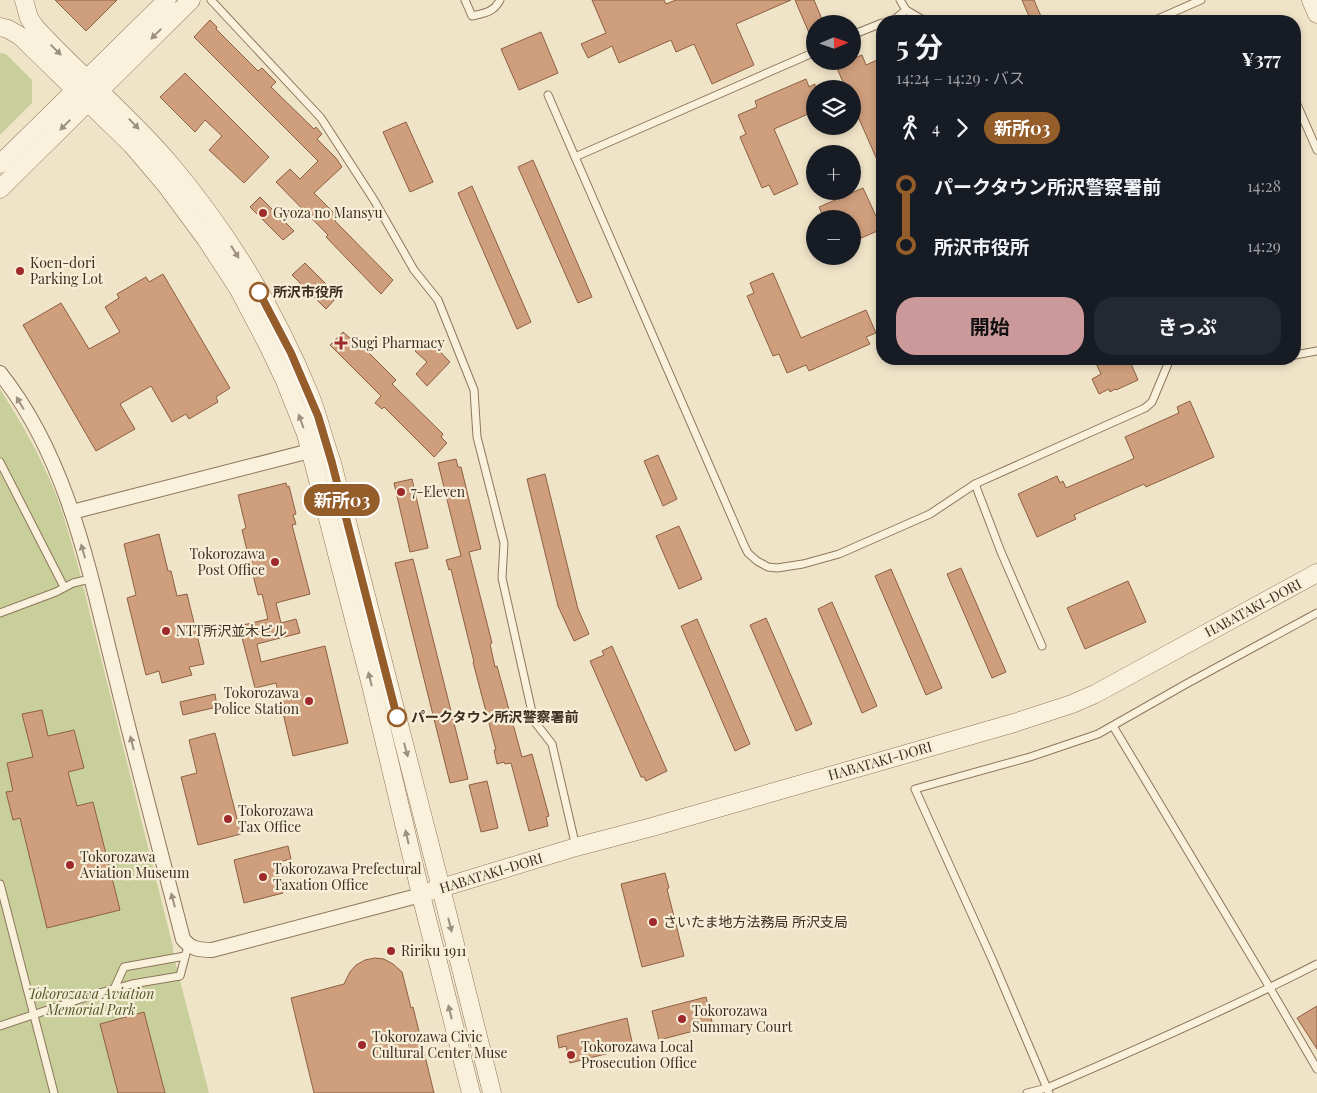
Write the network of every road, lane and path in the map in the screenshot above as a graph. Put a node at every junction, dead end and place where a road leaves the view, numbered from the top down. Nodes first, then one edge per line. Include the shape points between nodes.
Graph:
1 (24, 0) edge
2 (167, 0) edge
3 (191, 0) edge
4 (211, 0) edge
5 (465, 0) edge
6 (500, 0) edge
7 (900, 0) edge
8 (1201, 0) edge
9 (1311, 0) edge
10 (906, 10) junction
11 (1317, 14) edge
12 (900, 15) edge
13 (915, 15) edge
14 (1167, 15) edge
15 (876, 26) edge
16 (0, 28) edge
17 (861, 32) edge
18 (806, 56) edge
19 (87, 91) junction
20 (548, 95) dead end
21 (1301, 114) edge
22 (1317, 150) edge
23 (575, 156) junction
24 (0, 164) edge
25 (0, 189) edge
26 (1317, 351) edge
27 (1301, 355) edge
28 (1167, 365) edge
29 (0, 373) edge
30 (318, 448) junction
31 (0, 462) edge
32 (975, 484) junction
33 (72, 512) junction
34 (1317, 573) edge
35 (90, 579) junction
36 (64, 587) junction
37 (0, 613) edge
38 (1317, 613) edge
39 (1042, 646) dead end
40 (1113, 726) junction
41 (576, 847) junction
42 (0, 884) edge
43 (441, 888) junction
44 (421, 895) junction
45 (187, 951) junction
46 (1317, 964) edge
47 (114, 988) junction
48 (1270, 988) junction
49 (34, 1014) junction
50 (0, 1026) edge
51 (1317, 1069) edge
52 (1048, 1091) edge
53 (54, 1093) edge
54 (471, 1093) edge
55 (492, 1093) edge
56 (1027, 1093) edge

1 -> 19 street via 35,27
2 - 19 street
3 -> 19 street
4 - 41 lane via 321,118 414,270 438,300 474,390 477,437 504,543 502,578 534,721 552,744
5 - 6 lane via 472,16 492,11
7 - 10 lane
8 - 14 lane
9 - 11 street
10 - 12 lane
10 - 13 lane
15 - 17 lane
16 - 19 street via 20,36
18 - 23 lane
19 - 24 street
19 -> 25 street
19 - 30 street via 136,126 171,165 242,263 291,353 313,404
20 - 23 lane
21 - 22 lane
23 - 32 lane via 744,545 757,561 768,567 783,568 839,554 930,514
26 - 27 lane
28 - 32 lane via 1152,402 1146,408
33 -> 29 street via 34,426
30 - 33 street
30 -> 43 street via 332,463
44 -> 30 street
31 - 36 lane
32 - 39 lane
35 -> 33 street
34 - 41 street, HABATAKI-DORI via 1072,704 1005,726
35 - 36 lane
45 -> 35 street
36 - 37 lane
38 - 40 lane
40 - 48 lane
40 - 52 lane via 1030,757 915,789
41 - 43 street, HABATAKI-DORI
42 - 49 lane
43 - 44 street, HABATAKI-DORI
43 -> 55 street
44 - 45 street via 212,950
54 -> 44 street
45 - 47 lane via 124,967
45 - 47 lane via 180,976
46 - 48 lane
47 - 49 lane
48 - 51 lane
48 - 52 lane
49 - 50 lane
49 - 53 lane
52 - 56 lane

